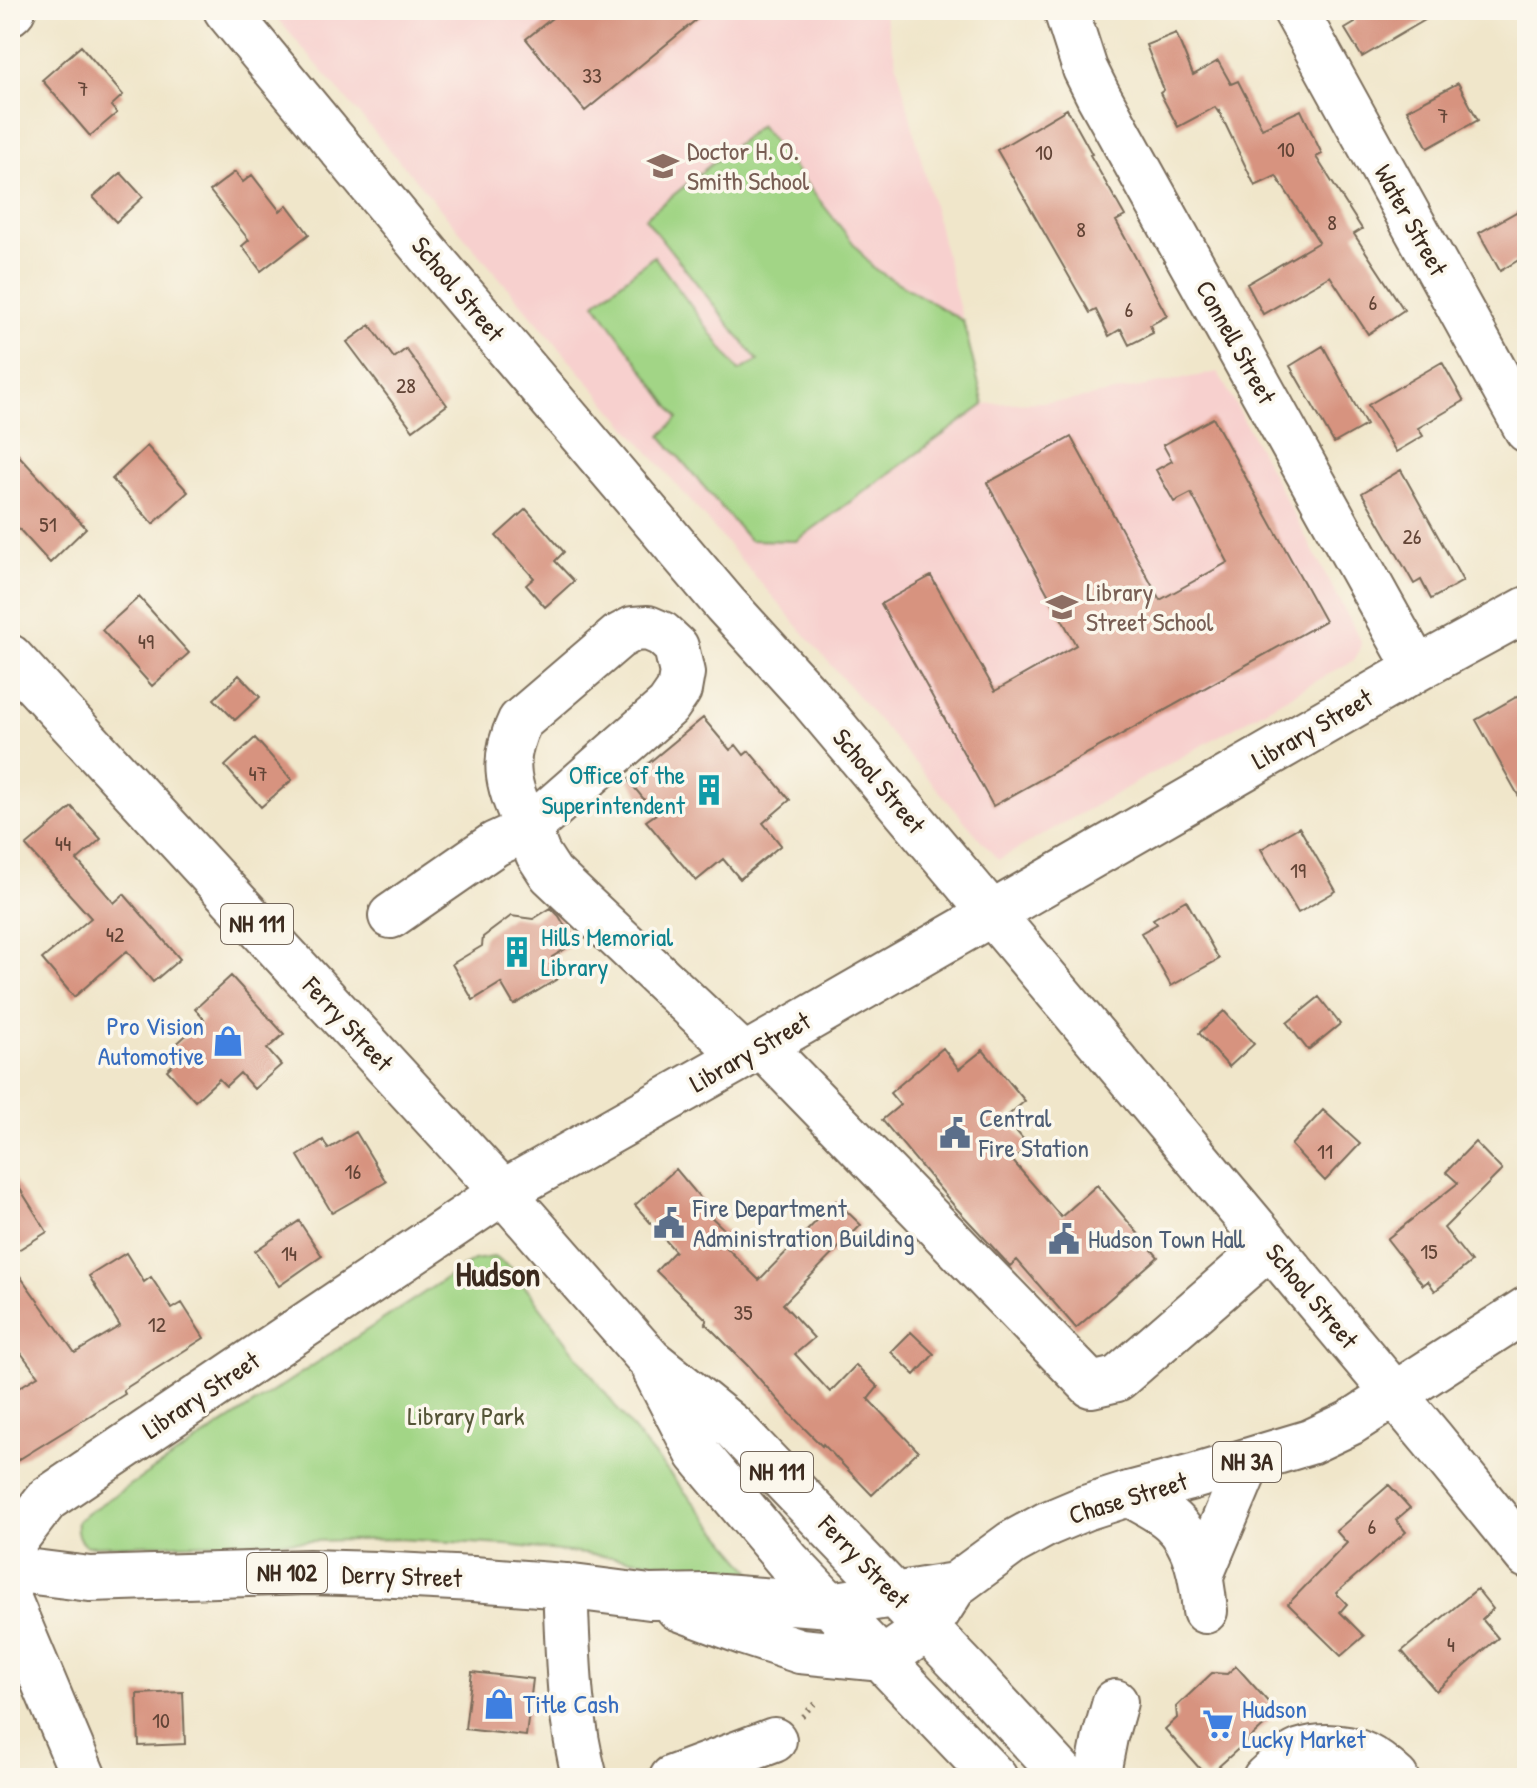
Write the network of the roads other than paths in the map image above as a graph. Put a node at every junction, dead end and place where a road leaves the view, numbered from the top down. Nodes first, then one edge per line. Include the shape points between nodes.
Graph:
1 (226, 10) edge
2 (1066, 10) edge
3 (1295, 10) edge
4 (1527, 430) edge
5 (725, 604) junction
6 (1527, 609) edge
7 (676, 647) junction
8 (10, 657) edge
9 (1417, 669) junction
10 (528, 829) junction
11 (990, 913) junction
12 (391, 916) dead end
13 (753, 1051) junction
14 (503, 1192) junction
15 (1270, 1246) junction
16 (1527, 1309) edge
17 (650, 1360) junction
18 (1394, 1394) junction
19 (1249, 1461) junction
20 (1129, 1494) junction
21 (10, 1547) edge
22 (1527, 1556) edge
23 (10, 1569) edge
24 (955, 1585) junction
25 (565, 1586) junction
26 (895, 1594) junction
27 (650, 1597) junction
28 (10, 1602) edge
29 (831, 1605) junction
30 (927, 1629) junction
31 (883, 1659) junction
32 (1115, 1702) dead end
33 (774, 1740) dead end
34 (84, 1778) edge
35 (585, 1778) edge
36 (672, 1778) edge
37 (995, 1778) edge
38 (1066, 1778) edge
39 (1097, 1778) edge
40 (1265, 1778) edge
41 (1396, 1778) edge

1 - 5 street, School Street
2 - 9 street, Connell Street via 1098,95
3 - 4 street, Water Street
5 - 7 street
5 - 11 street, School Street
6 - 9 street, Library Street
7 - 10 street via 682,673 668,706
7 - 10 street via 648,628 633,629 520,721 511,739 508,774
8 - 14 street, Ferry Street / NH 111
9 - 11 street, Library Street
10 - 12 street via 495,844
10 - 13 street via 551,874
11 - 13 street, Library Street
11 - 15 street, School Street
13 - 14 street, Library Street
13 - 15 street via 1091,1385 1117,1379
14 - 17 street, Ferry Street / NH 111
14 - 21 street, Library Street via 47,1499
15 - 18 street, School Street
16 - 18 street, Chase Street / NH 3A
17 - 26 street, Ferry Street / NH 111 via 733,1427
17 - 29 street, Ferry Street / NH 111 via 698,1454
18 - 19 street, Chase Street / NH 3A via 1310,1442
18 - 22 street, School Street
19 - 20 street, Chase Street / NH 3A
19 - 20 street via 1203,1593 1183,1533 1171,1519
20 - 24 street, Chase Street / NH 3A via 1047,1524
23 - 25 street, Derry Street / NH 102 via 90,1579 309,1572
24 - 26 street, NH 3A
24 - 30 street, Chase Street / NH 3A
25 - 27 street, Derry Street / NH 102
25 - 35 street via 571,1708
26 - 29 street, Derry Street / NH 3A
26 - 30 street, Ferry Street / NH 111
27 - 29 street, Derry Street / NH 3A
27 - 31 street, Derry Street via 800,1651
28 - 34 street
29 - 31 street, Ferry Street / NH 111
30 - 31 street, Chase Street / NH 3A
30 - 38 street, Ferry Street / NH 111
31 - 37 street, Ferry Street / NH 111
32 - 39 street
33 - 36 street
40 - 41 street via 1300,1751 1341,1747 1360,1751

